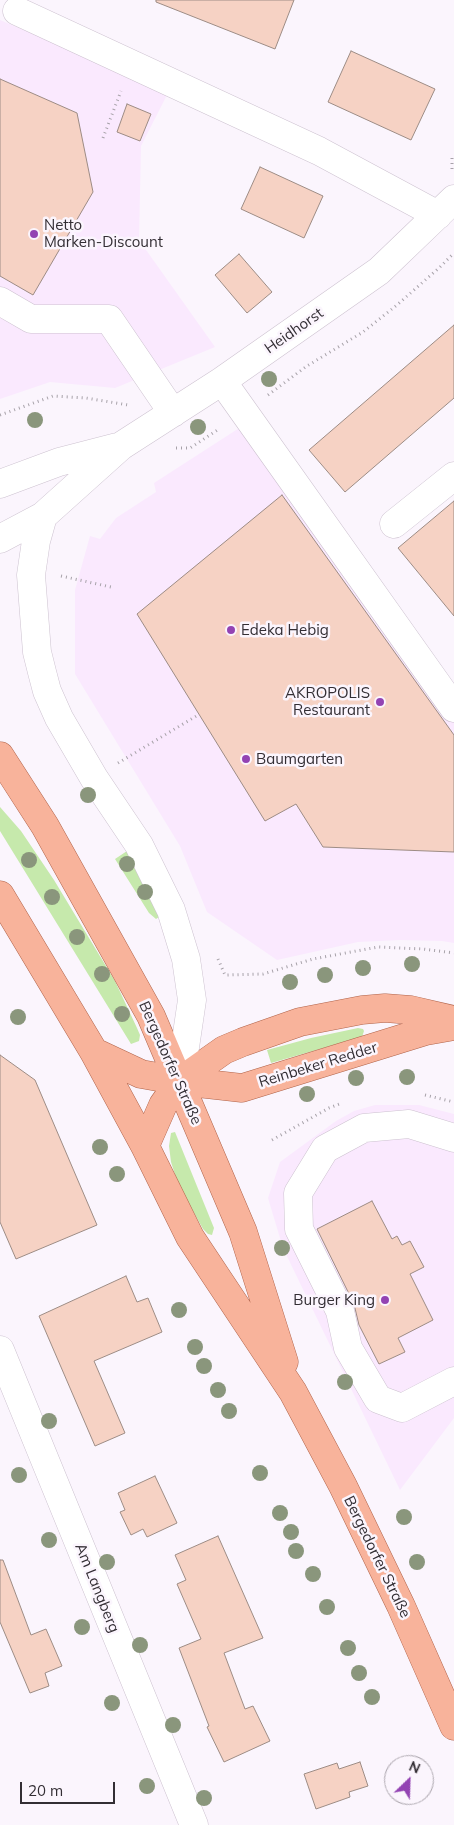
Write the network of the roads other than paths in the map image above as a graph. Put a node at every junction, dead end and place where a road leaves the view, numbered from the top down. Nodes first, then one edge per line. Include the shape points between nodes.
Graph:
1 (17, 12) dead end
2 (450, 203) edge
3 (0, 301) edge
4 (222, 381) junction
5 (173, 413) junction
6 (121, 446) junction
7 (454, 476) edge
8 (0, 484) edge
9 (43, 516) junction
10 (394, 524) dead end
11 (0, 539) edge
12 (454, 708) edge
13 (0, 756) edge
14 (0, 895) edge
15 (454, 1020) edge
16 (454, 1026) edge
17 (94, 1052) junction
18 (180, 1081) junction
19 (454, 1138) edge
20 (145, 1146) junction
21 (0, 1350) edge
22 (454, 1381) edge
23 (293, 1392) junction
24 (454, 1726) edge
25 (194, 1825) edge

1 - 2 street via 319,150
2 - 4 street, Heidhorst via 379,271
3 - 5 street via 31,319 109,319
4 - 5 street, Heidhorst
4 - 12 street
5 - 6 street, Heidhorst
6 - 8 street, Heidhorst via 59,462
6 - 9 street, Heidhorst
7 - 10 street
9 - 11 street, Heidhorst
9 - 18 street via 32,575 37,652 59,718 139,845 171,910 186,959 192,1000
13 - 18 main road, Bergedorfer Straße via 45,826 151,1016
14 - 17 main road, Bergedorfer Straße
15 - 18 main road via 385,1008 300,1022 224,1050
16 - 18 main road, Reinbeker Redder via 426,1031 242,1088
17 - 18 main road, Reinbeker Redder via 141,1074
17 - 20 main road, Bergedorfer Straße
18 - 20 main road via 163,1106
18 - 23 main road, Bergedorfer Straße via 243,1232
19 - 22 street via 409,1124 364,1128 325,1149 298,1193 299,1229 340,1311 348,1348 378,1399 402,1408
20 - 23 main road, Bergedorfer Straße via 190,1237
21 - 25 street, Am Langberg
23 - 24 main road, Bergedorfer Straße via 376,1554

